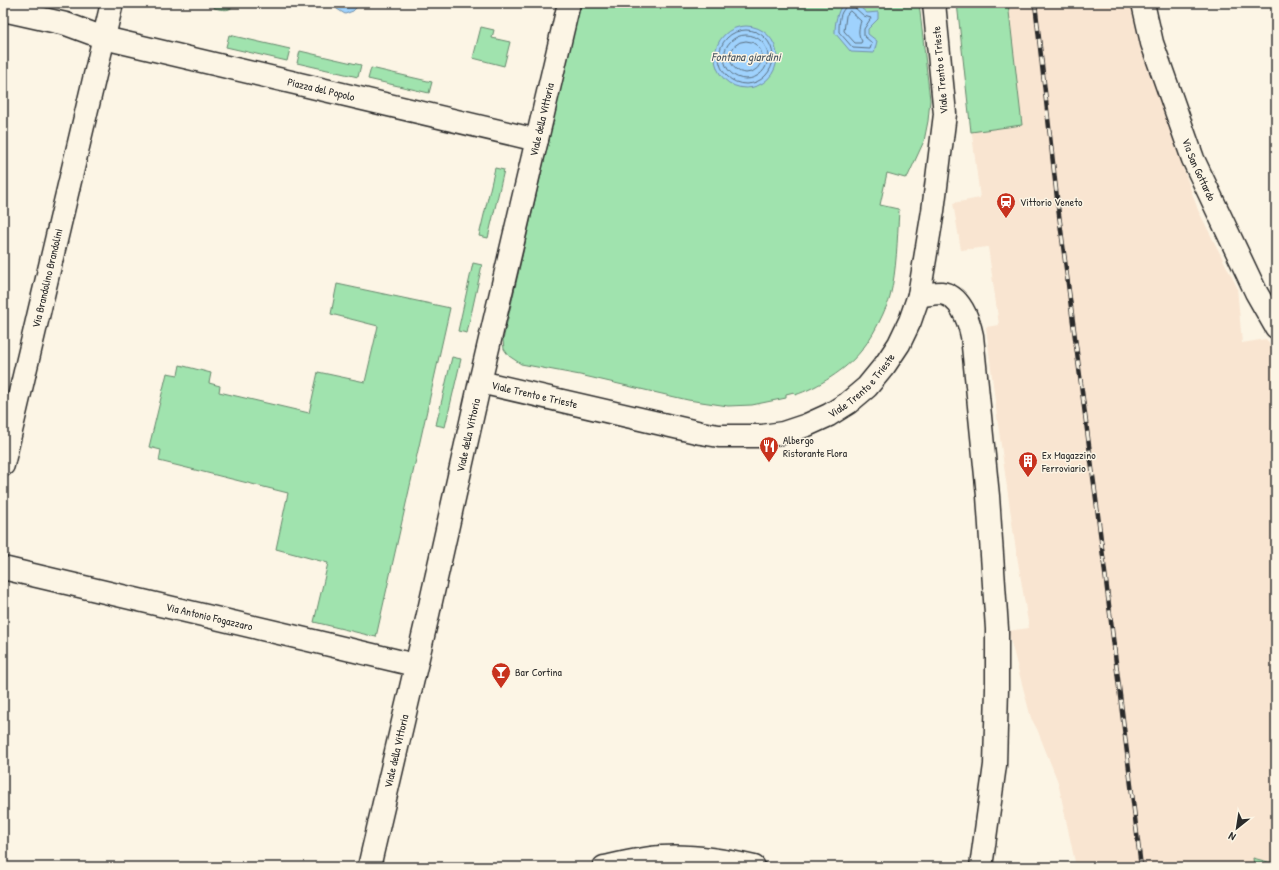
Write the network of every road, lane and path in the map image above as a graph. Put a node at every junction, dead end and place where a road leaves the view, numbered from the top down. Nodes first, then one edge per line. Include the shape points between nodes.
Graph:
1 (112, 3) edge
2 (569, 3) edge
3 (934, 3) edge
4 (1143, 3) edge
5 (3, 10) edge
6 (104, 38) junction
7 (537, 140) junction
8 (918, 295) junction
9 (1276, 327) edge
10 (480, 382) junction
11 (3, 465) edge
12 (3, 568) edge
13 (415, 665) junction
14 (369, 867) edge
15 (604, 867) edge
16 (754, 867) edge
17 (981, 867) edge

1 - 6 street, Via Brandolino Brandolini
2 - 7 street, Viale della Vittoria
3 - 8 street, Viale Trento e Trieste via 945,114 933,211
4 - 9 street, Via San Gottardo via 1152,43 1193,159 1256,292
5 - 6 street, Piazza del Popolo via 66,24
6 - 7 street, Piazza del Popolo
6 - 11 street, Via Brandolino Brandolini
7 - 10 street, Viale della Vittoria
8 - 10 street, Viale Trento e Trieste via 899,344 867,387 829,415 783,433 740,437 701,433
8 - 17 street via 942,293 956,300 969,321 973,344 988,496 997,629 995,765
10 - 13 street, Viale della Vittoria
12 - 13 street, Via Antonio Fogazzaro
13 - 14 street, Viale della Vittoria
15 - 16 street via 662,857 734,862

